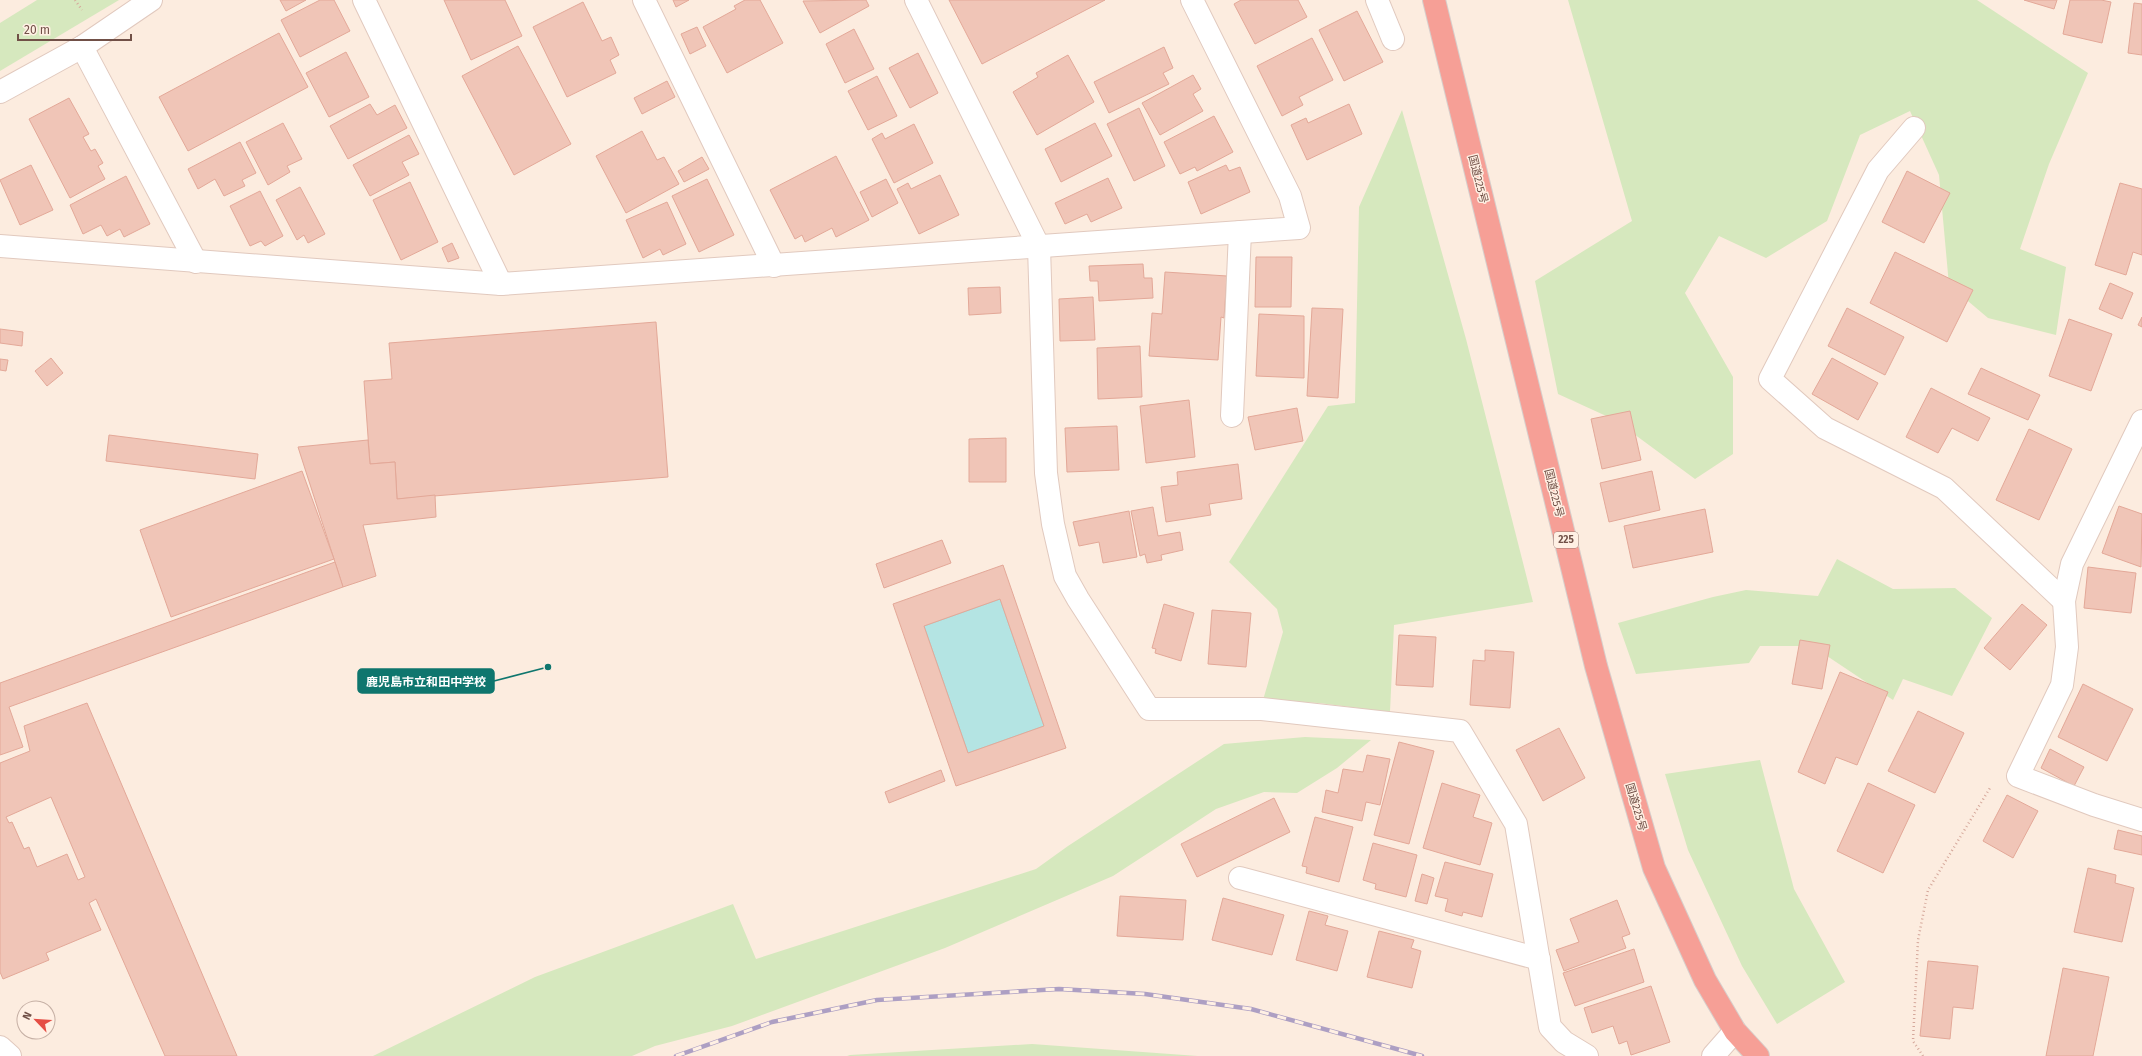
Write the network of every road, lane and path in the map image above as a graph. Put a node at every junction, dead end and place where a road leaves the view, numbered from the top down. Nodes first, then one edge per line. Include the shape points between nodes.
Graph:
1 (151, 0) edge
2 (364, 0) edge
3 (644, 0) edge
4 (916, 0) edge
5 (1192, 0) edge
6 (1377, 0) edge
7 (1434, 0) edge
8 (1393, 39) dead end
9 (82, 47) junction
10 (0, 92) edge
11 (1914, 128) dead end
12 (1240, 232) junction
13 (0, 246) edge
14 (1039, 247) junction
15 (196, 262) junction
16 (774, 266) junction
17 (501, 284) junction
18 (1232, 416) dead end
19 (2142, 421) edge
20 (2064, 601) junction
21 (2018, 776) junction
22 (2142, 820) edge
23 (1240, 878) dead end
24 (1539, 959) junction
25 (1735, 1031) junction
26 (0, 1048) edge
27 (10, 1056) edge
28 (1587, 1056) edge
29 (1713, 1056) edge
30 (1758, 1056) edge
31 (1923, 1056) edge

1 - 9 street
2 - 17 street
3 - 16 street
4 - 14 street
5 - 12 street via 1290,196 1299,228
6 - 8 street
7 - 25 highway, 国道225号 / 225 via 1596,666 1654,868 1687,944
9 - 10 street
9 - 15 street
11 - 20 street via 1878,170 1770,379 1825,428 1944,488
12 - 14 street
12 - 18 street
13 - 15 street
14 - 16 street
14 - 24 street via 1046,473 1053,524 1065,576 1149,709 1262,709 1460,731 1516,824
15 - 17 street
16 - 17 street
19 - 20 street via 2072,564
20 - 21 street via 2067,647 2062,685
21 - 22 street
21 - 31 path via 1993,782 1928,890 1918,940 1913,1041
23 - 24 street
24 - 28 street via 1550,1027 1564,1042
25 - 29 street
25 - 30 highway, 国道225号 / 225
26 - 27 street

